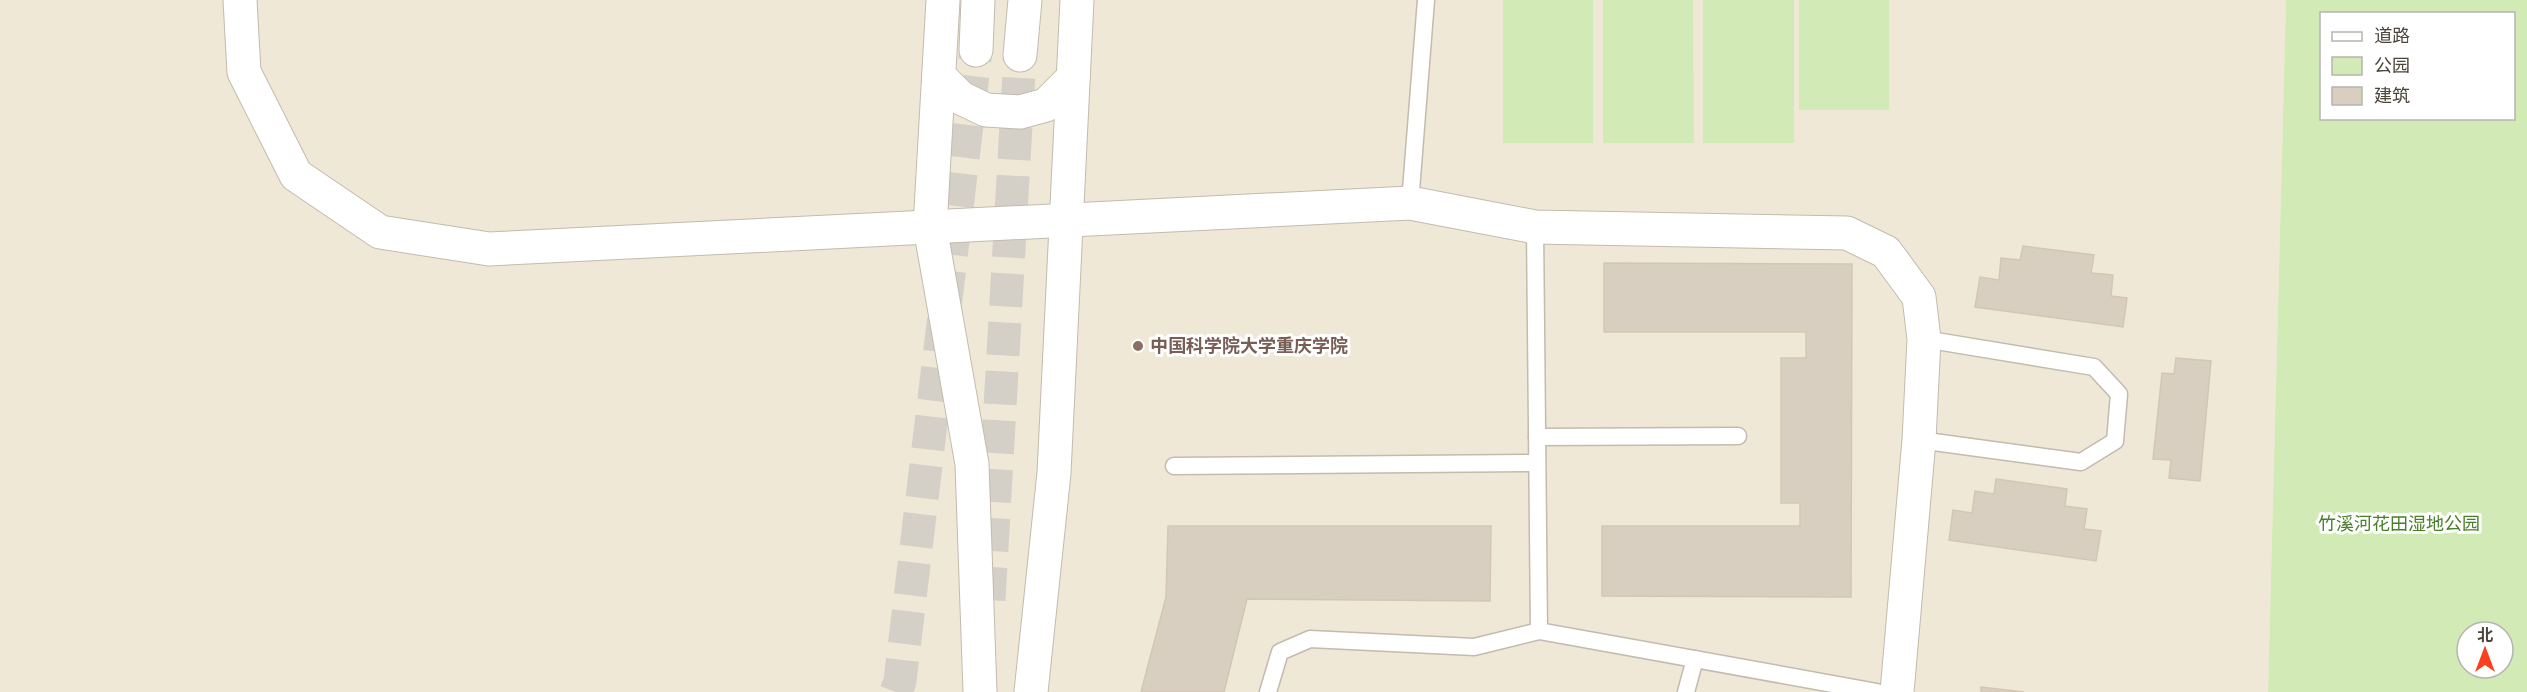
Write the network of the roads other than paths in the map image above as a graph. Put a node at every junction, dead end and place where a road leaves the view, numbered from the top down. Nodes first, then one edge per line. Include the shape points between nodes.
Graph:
1 (240, 0) edge
2 (943, 0) edge
3 (978, 0) edge
4 (1025, 0) edge
5 (1077, 0) edge
6 (1426, 0) edge
7 (976, 50) tunnel mouth
8 (1020, 55) tunnel mouth
9 (939, 76) junction
10 (1073, 78) junction
11 (1410, 202) junction
12 (1066, 220) junction
13 (930, 227) junction
14 (1534, 227) junction
15 (1924, 339) junction
16 (1738, 435) dead end
17 (1537, 437) junction
18 (1919, 440) junction
19 (1537, 463) junction
20 (1174, 466) dead end
21 (1539, 631) junction
22 (1695, 659) junction
23 (980, 692) edge
24 (1031, 692) edge
25 (1268, 692) edge
26 (1686, 692) edge
27 (1876, 692) edge
28 (1897, 692) edge

1 - 13 street via 244,72 297,175 380,232 489,249
2 - 9 street
3 - 7 street
4 - 8 street
5 - 10 street
6 - 11 lane
9 - 10 street via 961,98 986,110 1020,112 1046,105
9 - 13 street
10 - 12 street
11 - 12 street
11 - 14 street
12 - 13 street
12 - 24 street via 1054,473
13 - 23 street via 972,464
14 - 15 street via 1847,233 1886,252 1919,297
14 - 17 lane
15 - 18 street
15 - 18 lane via 2094,367 2119,394 2115,441 2081,462
16 - 17 lane
17 - 19 lane
18 - 28 street
19 - 20 lane
19 - 21 lane
21 - 22 lane
21 - 25 lane via 1474,646 1310,639 1280,652
22 - 26 lane
22 - 27 lane

